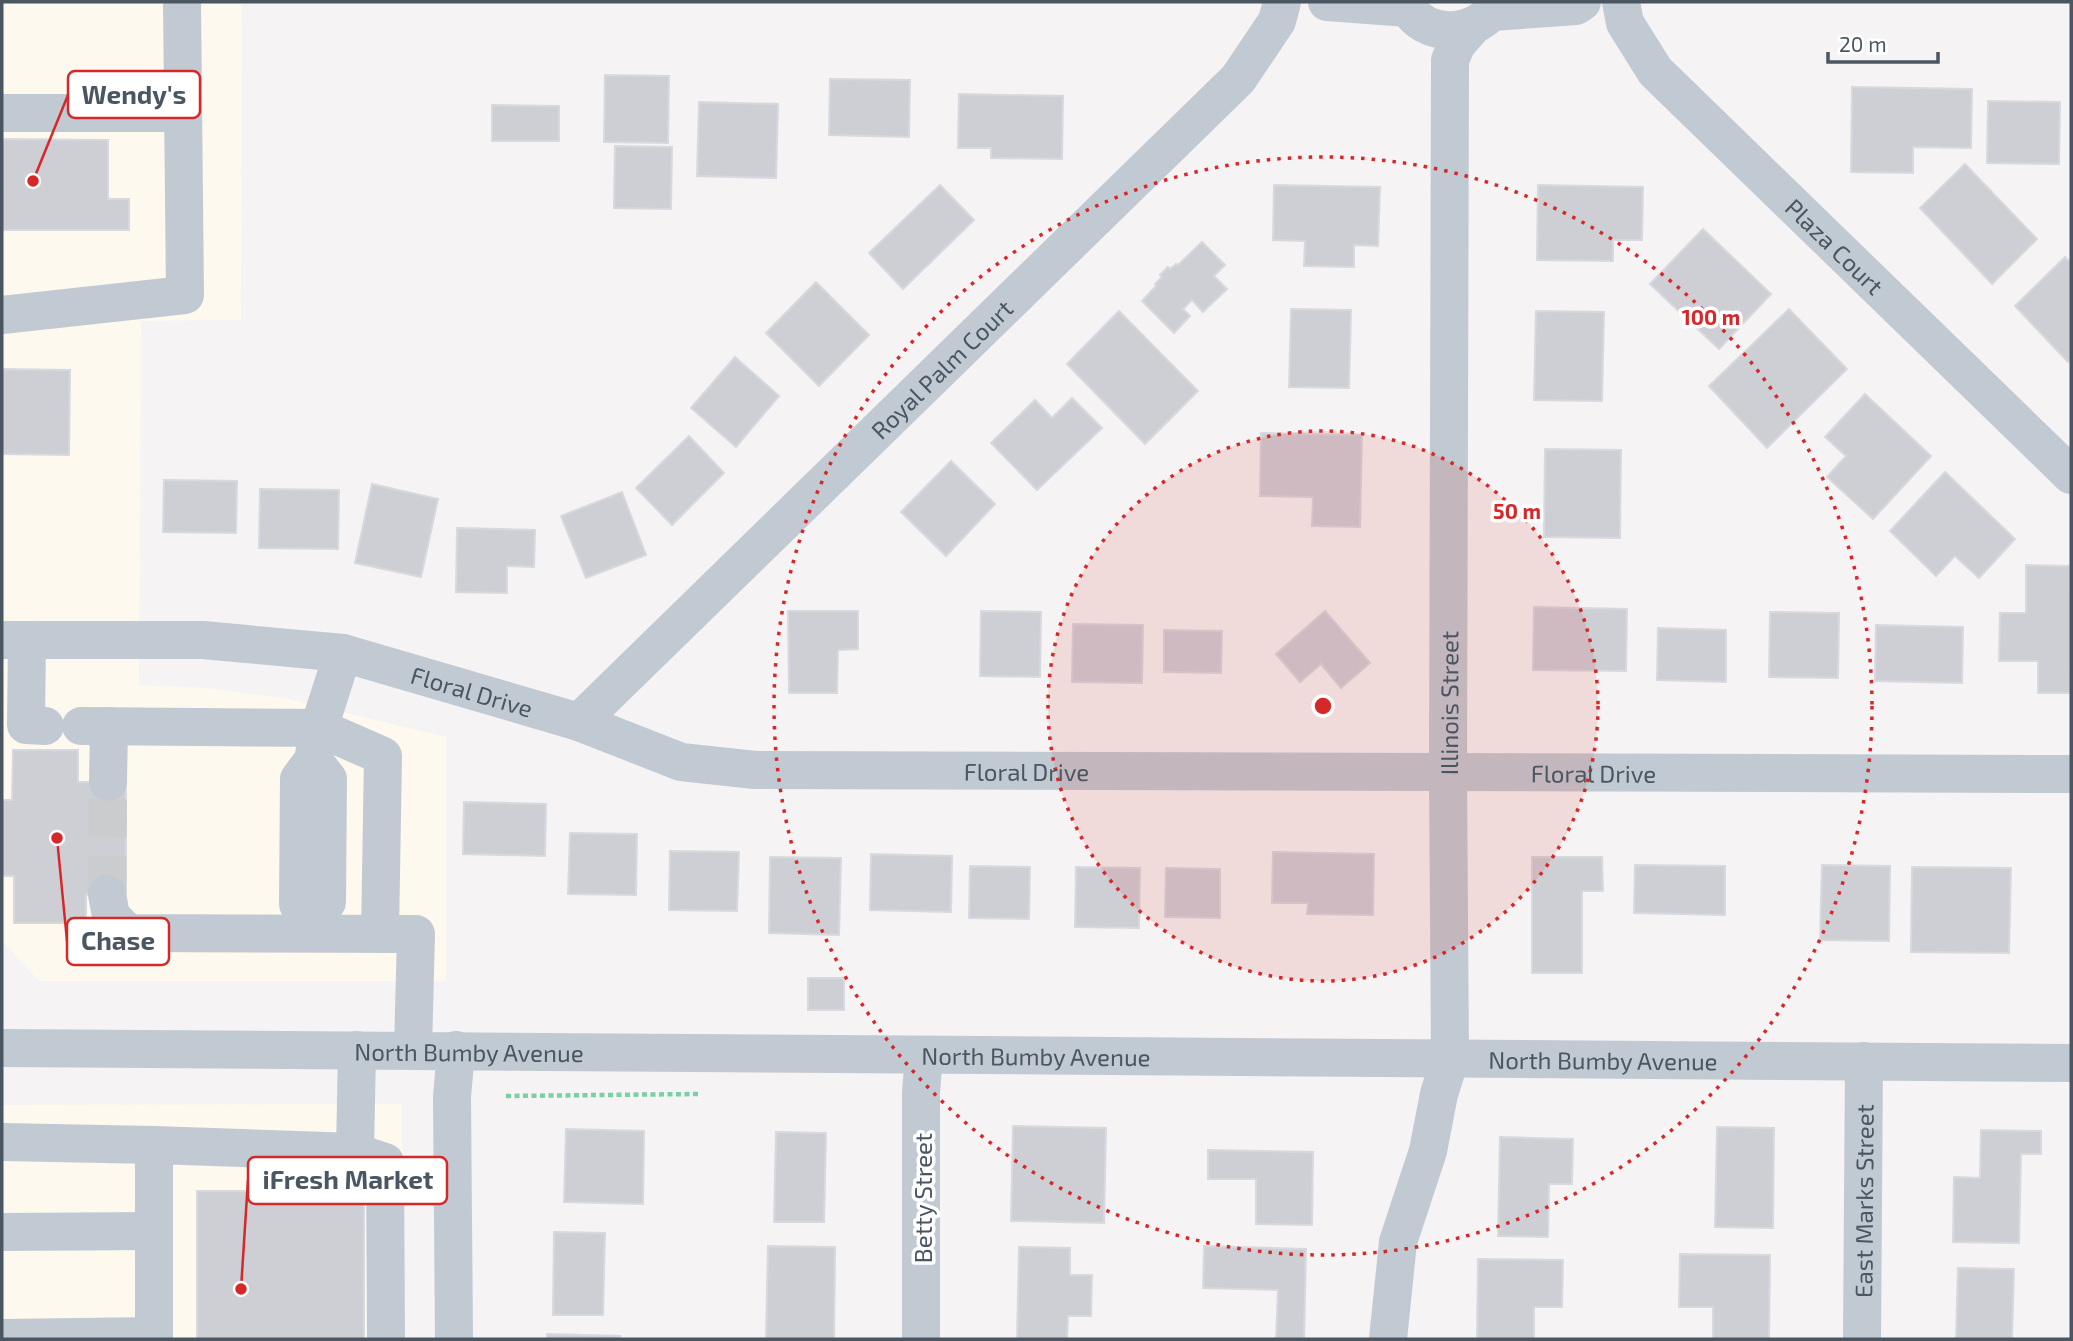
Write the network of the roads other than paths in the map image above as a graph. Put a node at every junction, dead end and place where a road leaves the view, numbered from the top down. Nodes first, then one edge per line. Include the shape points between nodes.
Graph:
1 (182, 2) edge
2 (1282, 2) edge
3 (1327, 2) edge
4 (1582, 2) edge
5 (1621, 2) edge
6 (1414, 11) edge
7 (1488, 14) edge
8 (1450, 60) junction
9 (2, 113) edge
10 (181, 113) junction
11 (2, 315) edge
12 (2071, 475) edge
13 (15, 640) edge
14 (343, 653) junction
15 (579, 722) junction
16 (79, 726) junction
17 (316, 744) junction
18 (1448, 773) junction
19 (2071, 775) edge
20 (108, 782) tunnel mouth
21 (107, 894) tunnel mouth
22 (314, 928) junction
23 (380, 933) junction
24 (2, 1048) edge
25 (357, 1050) junction
26 (413, 1050) junction
27 (456, 1051) junction
28 (924, 1056) junction
29 (1450, 1059) junction
30 (1864, 1061) junction
31 (2071, 1063) edge
32 (2, 1142) edge
33 (154, 1145) junction
34 (355, 1152) junction
35 (154, 1231) junction
36 (2, 1232) edge
37 (154, 1337) edge
38 (2, 1338) edge
39 (386, 1339) edge
40 (454, 1339) edge
41 (921, 1339) edge
42 (1388, 1339) edge
43 (1862, 1339) edge

1 - 10 street
2 - 15 street, Royal Palm Court via 1277,21 1238,79
3 - 6 street
4 - 7 street
5 - 12 street, Plaza Court via 1625,23 1655,71
6 - 7 street via 1446,31
6 - 8 street via 1443,43
7 - 8 street via 1457,44
8 - 18 street, Illinois Street
9 - 10 street
10 - 11 street via 185,295
13 - 14 street, Floral Drive via 203,640
13 - 16 street via 26,725
14 - 15 street, Floral Drive
14 - 17 street
15 - 18 street, Floral Drive via 681,762 755,770
16 - 17 street
16 - 20 street
17 - 22 street via 299,779 298,904
17 - 23 street via 383,756
18 - 19 street, Floral Drive
18 - 29 street, Illinois Street
21 - 22 street via 111,916 128,933
22 - 23 street
23 - 26 street via 416,934
24 - 25 street, North Bumby Avenue
25 - 26 street, North Bumby Avenue
25 - 34 street
26 - 27 street, North Bumby Avenue
27 - 28 street, North Bumby Avenue
27 - 40 street via 452,1097
28 - 29 street, North Bumby Avenue
28 - 41 street, Betty Street
29 - 30 street, North Bumby Avenue
29 - 42 street, Illinois Street via 1428,1151 1398,1242
30 - 31 street, North Bumby Avenue
30 - 43 street, East Marks Street
32 - 33 street
33 - 34 street
33 - 35 street
34 - 39 street via 385,1162
35 - 36 street
35 - 37 street
37 - 38 street

